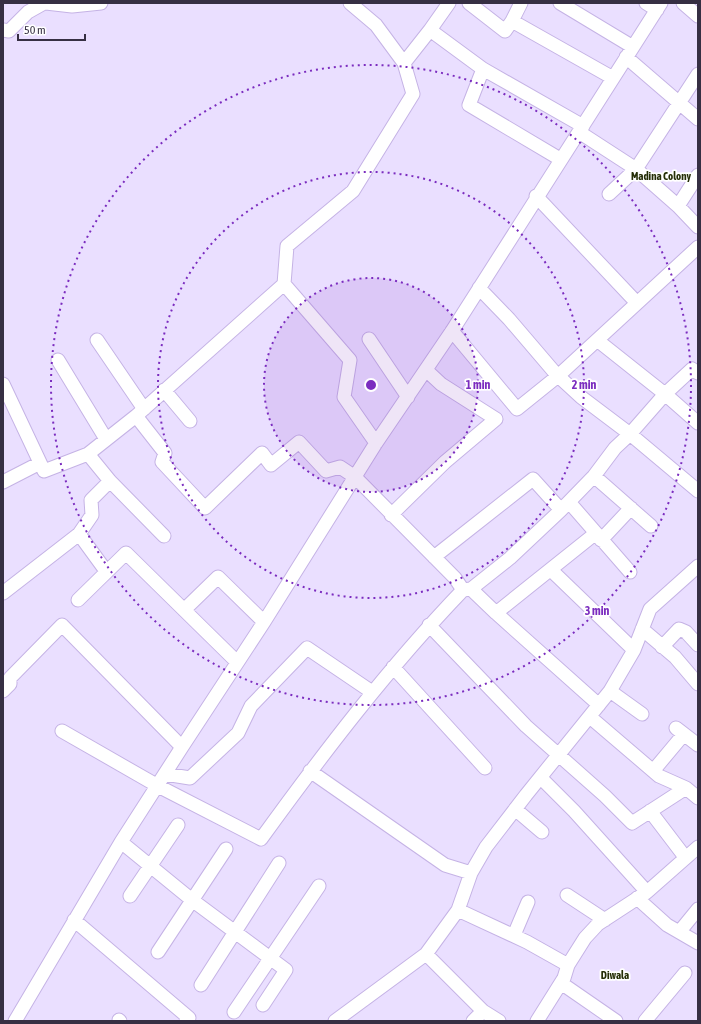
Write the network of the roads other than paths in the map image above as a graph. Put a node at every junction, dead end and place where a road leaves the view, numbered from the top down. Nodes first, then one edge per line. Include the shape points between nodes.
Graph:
1 (45, 3) edge
2 (101, 3) edge
3 (350, 3) edge
4 (449, 3) edge
5 (470, 3) edge
6 (521, 3) edge
7 (560, 3) edge
8 (646, 3) edge
9 (683, 3) edge
10 (72, 4) edge
11 (659, 7) edge
12 (698, 16) edge
13 (512, 21) junction
14 (3, 30) edge
15 (430, 30) junction
16 (629, 52) junction
17 (404, 63) junction
18 (483, 69) junction
19 (698, 74) edge
20 (613, 78) junction
21 (679, 103) junction
22 (698, 119) edge
23 (581, 129) junction
24 (560, 160) junction
25 (636, 169) junction
26 (698, 175) edge
27 (609, 194) dead end
28 (536, 196) junction
29 (678, 206) junction
30 (698, 227) edge
31 (698, 247) edge
32 (284, 284) junction
33 (479, 288) junction
34 (637, 303) junction
35 (452, 331) junction
36 (369, 338) dead end
37 (97, 340) dead end
38 (597, 340) junction
39 (58, 360) dead end
40 (426, 370) junction
41 (698, 373) edge
42 (558, 376) junction
43 (3, 384) edge
44 (164, 390) junction
45 (665, 394) junction
46 (408, 397) junction
47 (140, 412) junction
48 (190, 421) dead end
49 (698, 423) edge
50 (630, 434) junction
51 (106, 439) junction
52 (376, 443) junction
53 (88, 454) junction
54 (40, 463) junction
55 (594, 476) junction
56 (355, 477) junction
57 (110, 480) junction
58 (3, 482) edge
59 (698, 491) edge
60 (565, 506) junction
61 (631, 508) junction
62 (391, 514) junction
63 (651, 526) dead end
64 (79, 534) junction
65 (164, 536) dead end
66 (599, 536) junction
67 (434, 557) junction
68 (698, 566) edge
69 (551, 570) junction
70 (106, 571) junction
71 (630, 572) dead end
72 (467, 589) junction
73 (3, 593) edge
74 (78, 600) dead end
75 (184, 610) junction
76 (496, 613) junction
77 (264, 622) junction
78 (429, 625) junction
79 (642, 629) junction
80 (698, 645) edge
81 (662, 647) junction
82 (634, 650) junction
83 (236, 662) junction
84 (393, 667) junction
85 (6, 675) edge
86 (698, 684) edge
87 (3, 691) edge
88 (610, 691) junction
89 (372, 692) junction
90 (599, 705) junction
91 (642, 714) dead end
92 (590, 717) junction
93 (62, 731) dead end
94 (698, 745) edge
95 (182, 747) junction
96 (559, 755) junction
97 (485, 768) dead end
98 (310, 771) junction
99 (653, 771) junction
100 (165, 774) junction
101 (540, 778) junction
102 (158, 786) junction
103 (686, 788) junction
104 (698, 798) edge
105 (515, 809) junction
106 (650, 811) junction
107 (178, 825) dead end
108 (542, 832) dead end
109 (121, 842) junction
110 (698, 847) edge
111 (226, 849) dead end
112 (685, 857) junction
113 (279, 863) dead end
114 (151, 866) junction
115 (471, 873) junction
116 (319, 886) dead end
117 (567, 895) dead end
118 (642, 895) junction
119 (130, 896) dead end
120 (192, 900) junction
121 (528, 902) dead end
122 (698, 909) edge
123 (458, 910) junction
124 (74, 920) junction
125 (605, 920) junction
126 (680, 931) junction
127 (234, 932) junction
128 (514, 935) junction
129 (698, 943) edge
130 (158, 952) dead end
131 (426, 954) junction
132 (270, 958) junction
133 (568, 965) junction
134 (685, 973) dead end
135 (561, 983) junction
136 (200, 985) dead end
137 (263, 1006) dead end
138 (483, 1011) junction
139 (234, 1012) dead end
140 (21, 1018) edge
141 (610, 1019) edge
142 (186, 1021) edge
143 (335, 1021) edge
144 (473, 1021) edge
145 (499, 1021) edge
146 (537, 1021) edge
147 (645, 1021) edge

1 - 10 street
1 - 14 street via 28,12 9,31
2 - 10 street
3 - 17 street via 376,24
4 - 15 street
5 - 13 street via 505,31
6 - 13 street
7 - 16 street
8 - 11 street
9 - 12 street
11 - 16 street
13 - 20 street
15 - 17 street
15 - 18 street
16 - 20 street
16 - 21 street
17 - 32 street via 413,94 353,191 287,246
18 - 23 street
18 - 24 street via 468,105
19 - 21 street
20 - 23 street
21 - 22 street
21 - 25 street
23 - 24 street
23 - 25 street
24 - 28 street
25 - 27 street
25 - 29 street
26 - 29 street
28 - 33 street
28 - 34 street
29 - 30 street
31 - 34 street
32 - 44 street
32 - 52 street via 350,360 344,397
33 - 35 street
33 - 42 street
34 - 38 street
35 - 40 street
35 - 42 street via 517,409
36 - 46 street
37 - 47 street
38 - 42 street
38 - 45 street
39 - 51 street
40 - 46 street
40 - 62 street via 441,384 496,419 445,462
41 - 45 street via 692,369
42 - 50 street
43 - 54 street
44 - 47 street
44 - 48 street
45 - 49 street
45 - 50 street
46 - 52 street
47 - 51 street
47 - 56 street via 165,453 162,462 205,508 262,454 271,465 299,442 326,471 340,467
50 - 55 street via 615,448
50 - 59 street
51 - 53 street
52 - 56 street
53 - 54 street via 44,471
53 - 57 street
54 - 58 street
55 - 60 street
55 - 61 street
56 - 62 street
56 - 77 street
57 - 64 street via 91,500 92,515
57 - 65 street
60 - 66 street
60 - 67 street via 533,479
60 - 72 street via 510,558
61 - 63 street
61 - 66 street
62 - 67 street
64 - 70 street
64 - 73 street
66 - 69 street
66 - 71 street
67 - 72 street
68 - 79 street via 650,609
69 - 76 street
69 - 82 street
70 - 74 street
70 - 75 street via 126,553
72 - 76 street
72 - 78 street
75 - 77 street via 218,577
75 - 83 street
76 - 90 street
77 - 83 street
78 - 84 street
78 - 96 street via 526,726
79 - 81 street
79 - 82 street
80 - 81 street via 686,632 678,629
81 - 86 street
82 - 88 street
83 - 95 street
84 - 89 street
84 - 97 street
85 - 87 street via 10,684
85 - 95 street via 62,625
88 - 90 street
88 - 91 street
89 - 98 street
89 - 100 street via 307,648 251,706 238,733 190,778
90 - 92 street
92 - 96 street
92 - 99 street
93 - 102 street
94 - 99 street via 680,731
95 - 100 street
96 - 101 street
96 - 106 street via 632,823
98 - 102 street via 261,839
98 - 115 street via 445,865
99 - 103 street
100 - 102 street
101 - 105 street
101 - 118 street via 574,811
102 - 109 street
103 - 104 street
103 - 106 street
105 - 108 street
105 - 115 street via 486,847
106 - 112 street
107 - 114 street
109 - 114 street
109 - 124 street
110 - 112 street
111 - 120 street
112 - 118 street
113 - 127 street
114 - 119 street
114 - 120 street
115 - 123 street
116 - 132 street
117 - 125 street
118 - 125 street
118 - 126 street via 667,924
120 - 127 street
120 - 130 street
121 - 128 street
122 - 126 street
123 - 128 street
123 - 131 street
124 - 140 street
124 - 142 street via 189,1018
125 - 133 street via 585,938
126 - 129 street
127 - 132 street
127 - 136 street
128 - 133 street
131 - 138 street
131 - 143 street
132 - 137 street via 286,970
132 - 139 street
133 - 135 street
134 - 147 street
135 - 141 street
135 - 146 street
138 - 144 street
138 - 145 street

